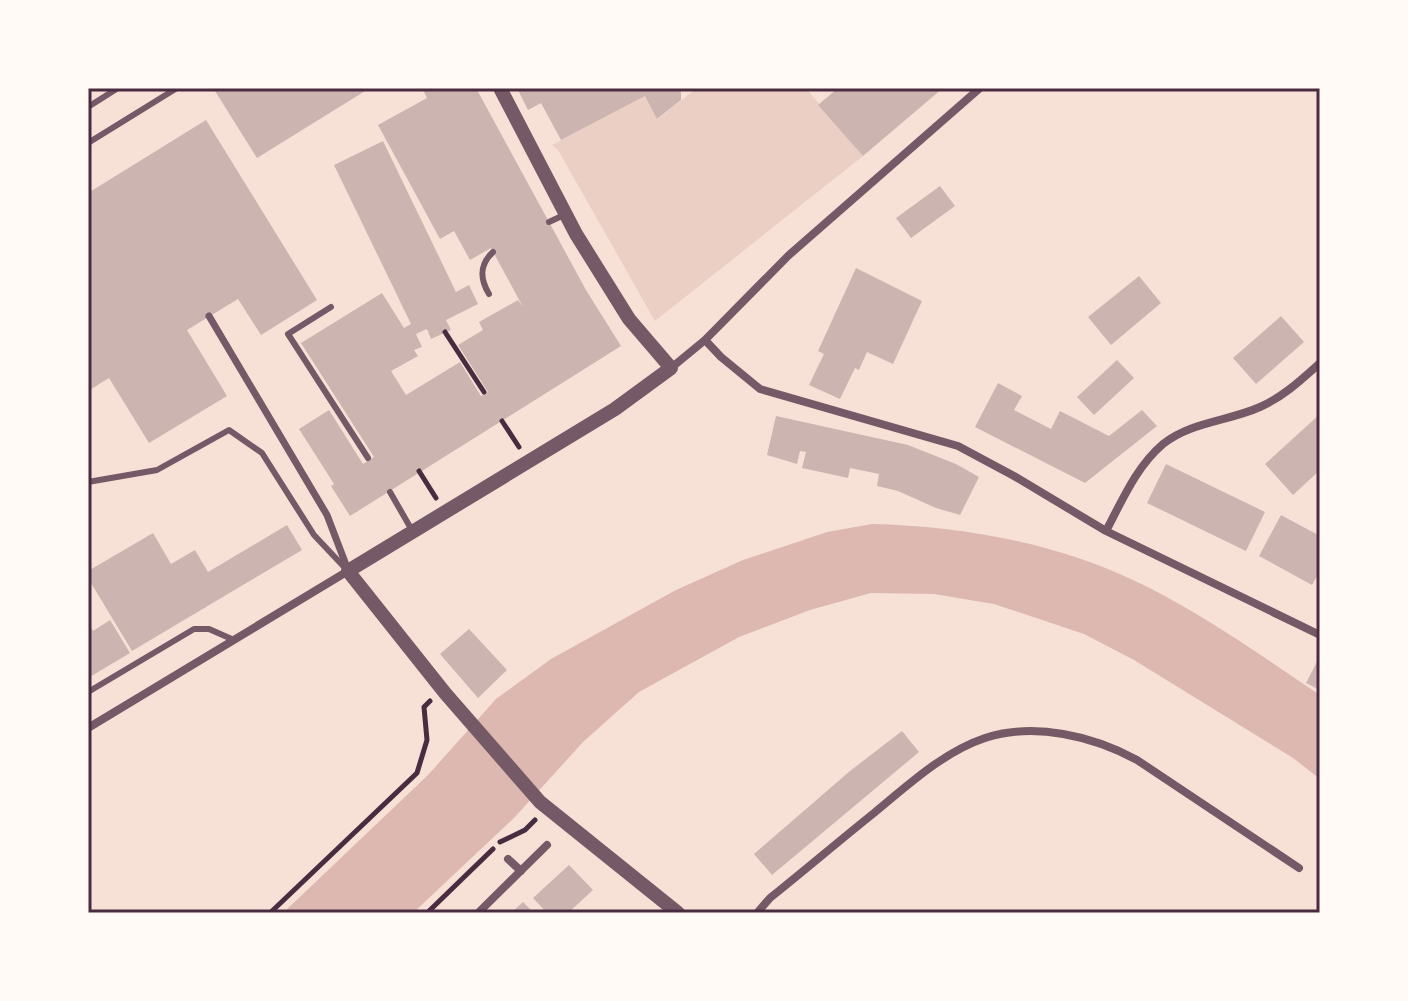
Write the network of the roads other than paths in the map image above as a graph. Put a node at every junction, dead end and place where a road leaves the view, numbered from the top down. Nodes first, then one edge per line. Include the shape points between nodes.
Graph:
1 (118, 88) edge
2 (177, 88) edge
3 (500, 88) edge
4 (980, 88) edge
5 (88, 107) edge
6 (88, 143) edge
7 (566, 214) junction
8 (549, 222) dead end
9 (493, 252) dead end
10 (489, 294) dead end
11 (331, 307) dead end
12 (209, 316) dead end
13 (705, 340) junction
14 (1320, 363) edge
15 (671, 368) junction
16 (368, 458) dead end
17 (88, 482) edge
18 (390, 492) dead end
19 (1106, 531) junction
20 (413, 532) junction
21 (348, 571) junction
22 (1320, 635) edge
23 (234, 640) junction
24 (88, 692) edge
25 (88, 728) edge
26 (547, 845) dead end
27 (508, 859) dead end
28 (1299, 868) dead end
29 (521, 871) junction
30 (478, 913) edge
31 (678, 913) edge
32 (757, 913) edge

1 - 5 lane
2 - 6 lane
3 - 7 street
4 - 13 street via 789,255
7 - 8 lane
7 - 15 street via 629,319
9 - 10 lane via 482,270
11 - 16 lane via 288,334
12 - 21 street via 327,515
13 - 15 street
13 - 19 street via 760,389 958,446
14 - 19 street via 1266,404 1166,442 1138,472
15 - 20 street via 615,409
17 - 21 lane via 157,470 229,430 262,453 314,535
18 - 20 lane
19 - 22 street
20 - 21 street
21 - 23 street
21 - 31 street via 540,802
23 - 24 lane via 194,629
23 - 25 street
26 - 29 street
27 - 29 street
28 - 32 street via 1115,748 1093,739 1012,733 964,748 908,784
29 - 30 street

